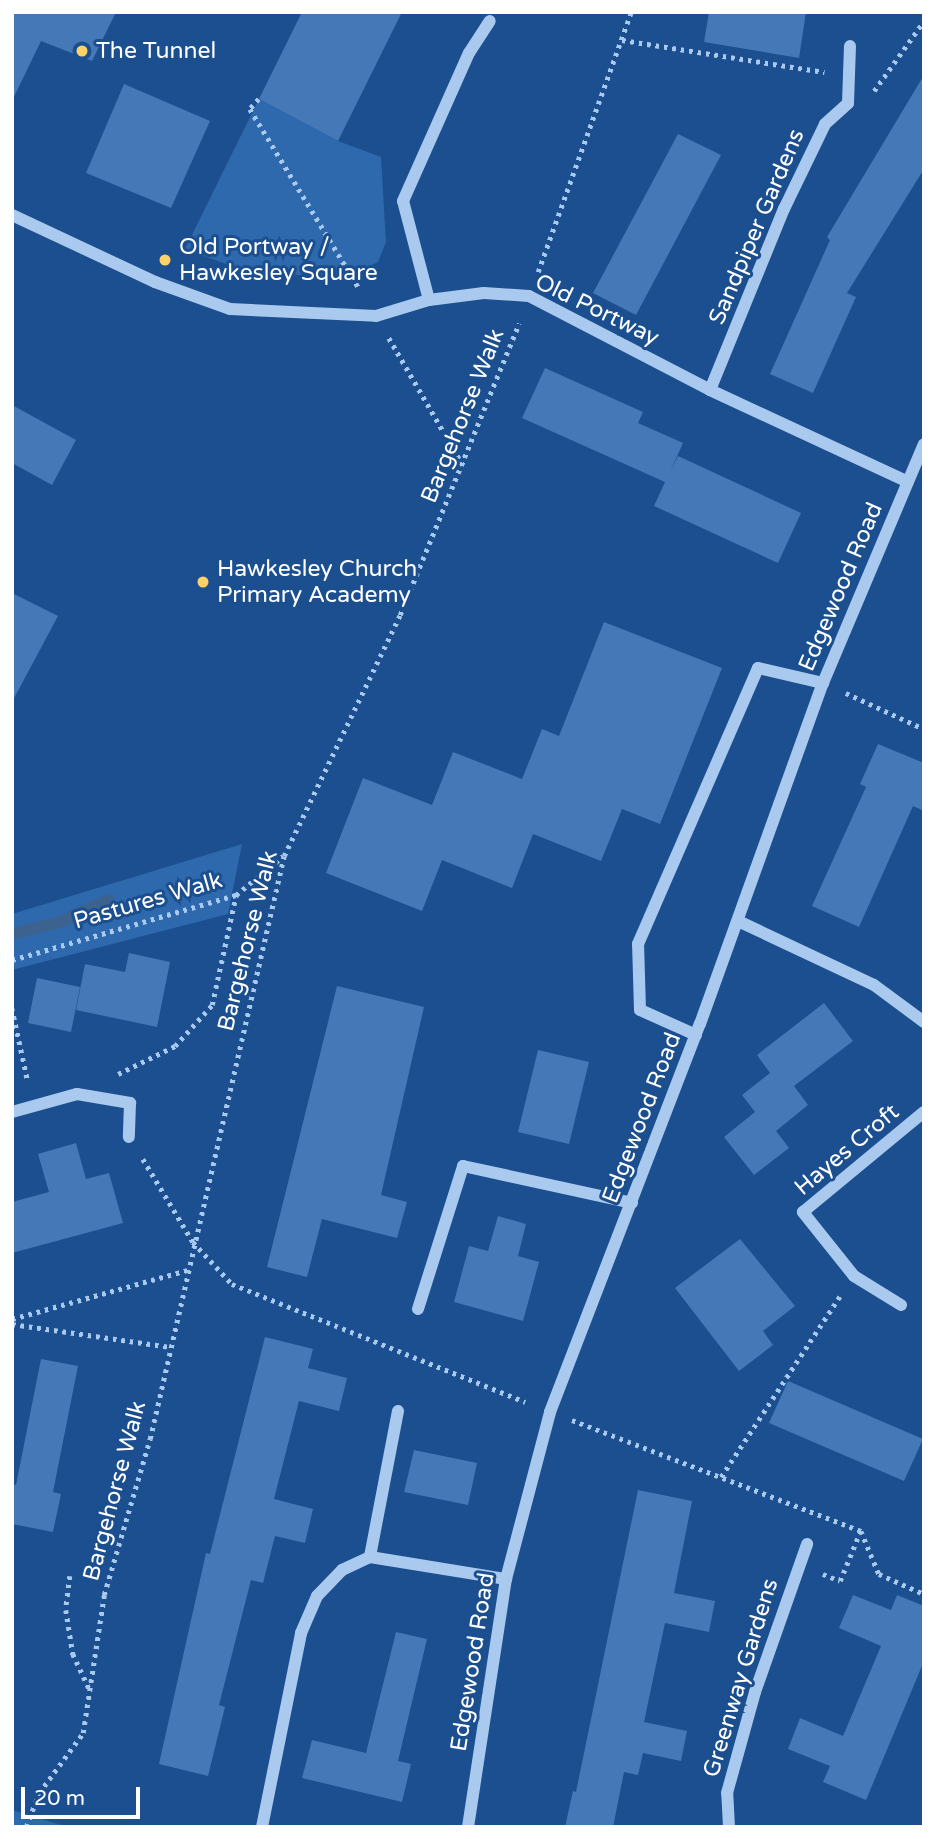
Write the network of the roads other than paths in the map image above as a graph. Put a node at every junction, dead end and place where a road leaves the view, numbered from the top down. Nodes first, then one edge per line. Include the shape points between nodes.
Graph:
1 (490, 21) dead end
2 (850, 46) dead end
3 (12, 215) edge
4 (429, 300) junction
5 (710, 390) junction
6 (924, 444) edge
7 (908, 482) junction
8 (823, 683) junction
9 (738, 921) junction
10 (924, 1022) edge
11 (696, 1035) junction
12 (12, 1112) edge
13 (924, 1112) edge
14 (129, 1137) road end
15 (632, 1203) junction
16 (901, 1306) dead end
17 (418, 1309) dead end
18 (398, 1411) dead end
19 (807, 1544) dead end
20 (370, 1557) junction
21 (506, 1578) junction
22 (262, 1827) edge
23 (468, 1827) edge
24 (729, 1827) edge

1 - 4 street via 469,52 403,201
2 - 5 street, Sandpiper Gardens via 848,103 825,124 784,208
3 - 4 street, Old Portway via 155,282 230,309 376,316
4 - 5 street, Old Portway via 484,293 529,296
5 - 7 street, Old Portway
6 - 7 street, Edgewood Road
7 - 8 street, Edgewood Road
8 - 9 street, Edgewood Road
8 - 11 street via 758,668 638,944 640,1010
9 - 10 street via 874,985
9 - 11 street, Edgewood Road
11 - 15 street, Edgewood Road
12 - 14 street via 77,1094 130,1102
13 - 16 street, Hayes Croft via 803,1212 854,1276
15 - 17 street via 463,1166
15 - 21 street, Edgewood Road via 551,1412
18 - 20 street
19 - 24 street, Greenway Gardens via 755,1692 727,1793
20 - 21 street
20 - 22 street via 342,1570 317,1596 301,1633
21 - 23 street, Edgewood Road

